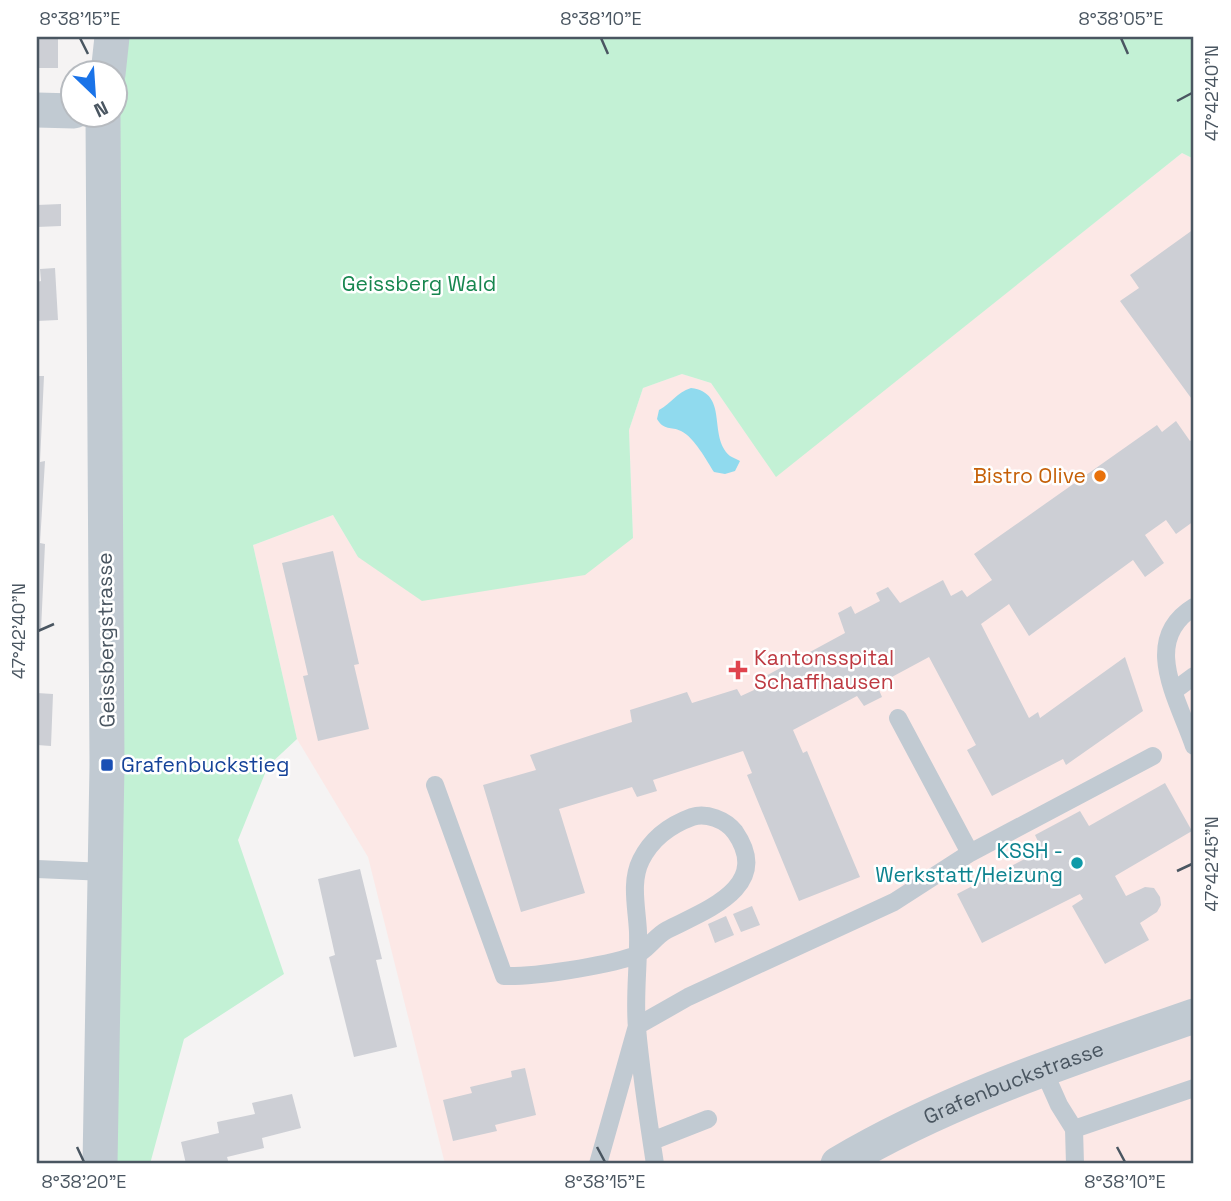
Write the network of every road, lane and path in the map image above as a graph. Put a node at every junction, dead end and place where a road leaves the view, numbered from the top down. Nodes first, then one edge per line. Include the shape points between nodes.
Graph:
1 (113, 37) edge
2 (110, 60) edge
3 (37, 110) edge
4 (60, 111) edge
5 (103, 130) edge
6 (1194, 607) edge
7 (1194, 676) edge
8 (1175, 690) junction
9 (898, 718) dead end
10 (1194, 746) edge
11 (1153, 756) dead end
12 (435, 785) dead end
13 (970, 853) junction
14 (37, 869) edge
15 (106, 872) junction
16 (637, 955) junction
17 (1194, 1016) edge
18 (637, 1026) junction
19 (1043, 1069) junction
20 (1194, 1088) edge
21 (708, 1119) dead end
22 (1074, 1129) junction
23 (652, 1142) junction
24 (100, 1164) edge
25 (598, 1164) edge
26 (655, 1164) edge
27 (838, 1164) edge
28 (1075, 1164) edge

1 - 2 street
3 - 4 street
5 - 15 street, Geissbergstrasse
6 - 8 lane via 1170,627 1165,643
7 - 8 lane
8 - 10 lane
9 - 13 lane
11 - 13 lane
12 - 16 lane via 504,976
13 - 18 lane via 894,902 688,997
14 - 15 lane
15 - 24 street, Geissbergstrasse
16 - 16 lane via 658,935 721,902 743,880 746,854 734,830 720,820 699,815 676,823 655,839 640,861 634,892
16 - 18 lane
17 - 19 street, Grafenbuckstrasse
18 - 23 lane
18 - 25 lane
19 - 22 lane
19 - 27 street, Grafenbuckstrasse via 872,1144
20 - 22 lane
21 - 23 lane
22 - 28 lane
23 - 26 lane

